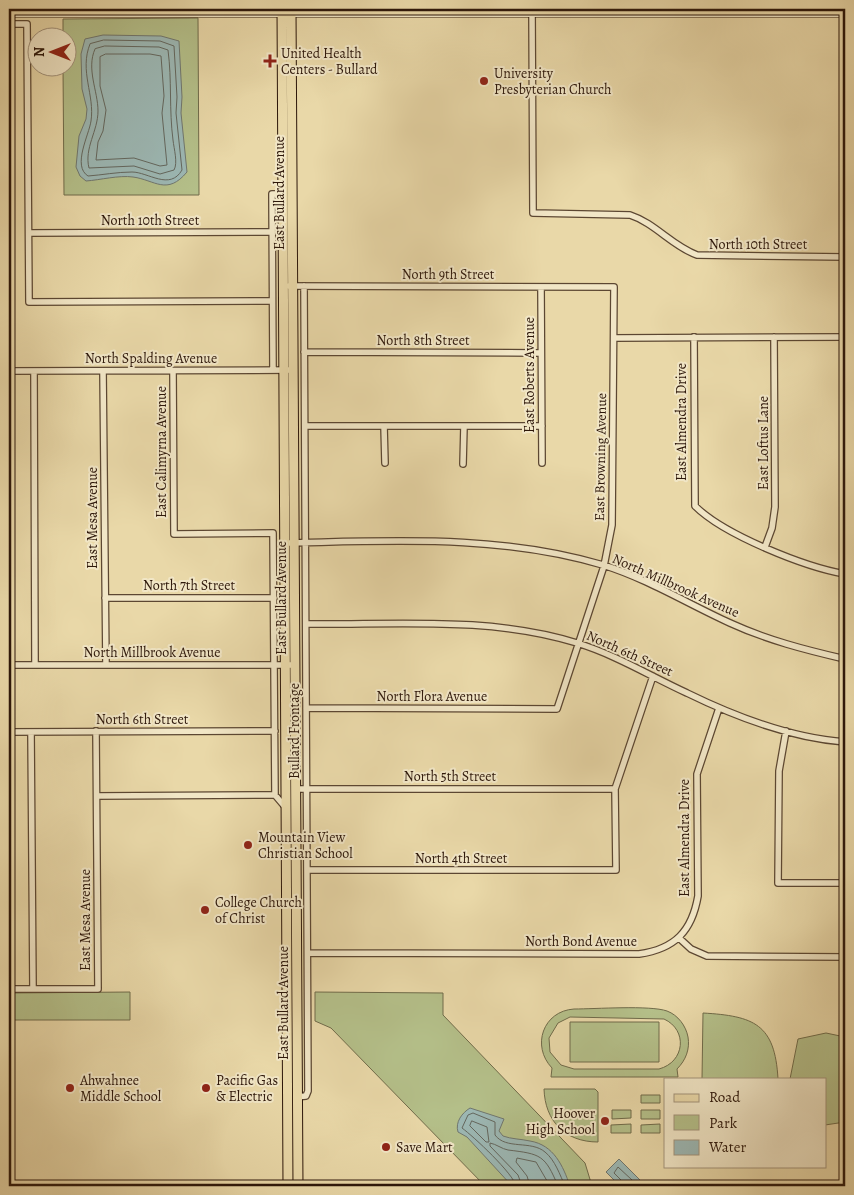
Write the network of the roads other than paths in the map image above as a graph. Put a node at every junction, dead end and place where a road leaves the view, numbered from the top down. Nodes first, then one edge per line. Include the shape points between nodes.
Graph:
1 (532, 10) edge
2 (286, 11) edge
3 (640, 11) edge
4 (9, 13) edge
5 (845, 13) edge
6 (9, 24) edge
7 (282, 194) junction
8 (29, 232) junction
9 (272, 232) junction
10 (845, 257) edge
11 (283, 286) junction
12 (293, 286) junction
13 (304, 286) junction
14 (541, 287) junction
15 (614, 287) joint
16 (272, 301) junction
17 (694, 337) junction
18 (774, 337) junction
19 (845, 337) edge
20 (614, 338) junction
21 (304, 352) junction
22 (541, 353) junction
23 (272, 370) junction
24 (283, 370) junction
25 (294, 370) junction
26 (9, 371) edge
27 (34, 371) junction
28 (104, 371) junction
29 (173, 371) junction
30 (305, 426) junction
31 (384, 426) junction
32 (464, 426) junction
33 (542, 426) junction
34 (542, 462) dead end
35 (385, 463) dead end
36 (463, 464) dead end
37 (284, 543) junction
38 (294, 543) junction
39 (305, 543) junction
40 (765, 547) junction
41 (604, 566) junction
42 (845, 574) edge
43 (105, 598) junction
44 (274, 598) junction
45 (306, 624) junction
46 (579, 644) junction
47 (845, 659) edge
48 (9, 665) edge
49 (35, 665) junction
50 (106, 665) junction
51 (274, 665) junction
52 (285, 665) junction
53 (295, 665) junction
54 (653, 676) junction
55 (306, 708) junction
56 (719, 708) junction
57 (557, 710) joint
58 (275, 731) junction
59 (786, 731) junction
60 (9, 732) edge
61 (31, 732) junction
62 (96, 732) junction
63 (845, 742) edge
64 (307, 788) junction
65 (615, 788) junction
66 (286, 789) junction
67 (296, 789) junction
68 (97, 796) junction
69 (275, 796) junction
70 (286, 808) junction
71 (307, 870) junction
72 (845, 882) edge
73 (286, 919) junction
74 (679, 938) junction
75 (308, 953) junction
76 (845, 957) edge
77 (297, 976) junction
78 (9, 989) edge
79 (32, 989) junction
80 (292, 1097) junction
81 (288, 1136) junction
82 (288, 1186) edge
83 (293, 1186) edge
84 (298, 1186) edge

1 - 2 main road
1 - 3 main road
1 - 10 street, North 10th Street via 533,213 630,214 697,256
2 - 4 main road
2 - 7 main road, East Bullard Avenue
2 - 12 main road, East Bullard Avenue
3 - 5 main road
6 - 8 street via 27,24
7 - 9 street via 272,194
7 - 11 main road, East Bullard Avenue
8 - 9 street, North 10th Street
8 - 16 street via 29,302
9 - 16 street
11 - 12 street, North 9th Street
11 - 24 main road, East Bullard Avenue
12 - 13 street, North 9th Street
12 - 25 main road, East Bullard Avenue
13 - 14 street, North 9th Street
13 - 21 street, Bullard Frontage
14 - 15 street, North 9th Street
14 - 22 street, East Roberts Avenue
15 - 20 street, East Browning Avenue
16 - 23 street
17 - 18 street
17 - 20 street
17 - 40 street, East Almendra Drive via 695,506
18 - 19 street
18 - 40 street, East Loftus Lane via 775,507
20 - 41 street, East Browning Avenue via 614,505
21 - 22 street, North 8th Street
21 - 30 street, Bullard Frontage
22 - 33 street, East Roberts Avenue
23 - 24 street, North Spalding Avenue
23 - 29 street, North Spalding Avenue
24 - 25 street, North Spalding Avenue
24 - 37 main road, East Bullard Avenue
25 - 38 main road, East Bullard Avenue
26 - 27 street, North Spalding Avenue
27 - 28 street, North Spalding Avenue
27 - 49 street
28 - 29 street, North Spalding Avenue
28 - 43 street, East Mesa Avenue
29 - 44 street, East Calimyrna Avenue via 174,534 273,533
30 - 31 street
30 - 39 street, Bullard Frontage
31 - 32 street
31 - 35 street
32 - 33 street
32 - 36 street
33 - 34 street, East Roberts Avenue
37 - 38 street, North Millbrook Avenue
37 - 52 main road, East Bullard Avenue
38 - 39 street, North Millbrook Avenue
38 - 53 main road, East Bullard Avenue
39 - 41 street, North Millbrook Avenue via 498,544
39 - 45 street, Bullard Frontage
40 - 42 street via 798,561
41 - 46 street, East Browning Avenue
41 - 47 street, North Millbrook Avenue via 758,635
43 - 44 street, North 7th Street
43 - 50 street, East Mesa Avenue
44 - 51 street
45 - 46 street, North 6th Street via 473,625 535,632
45 - 55 street, Bullard Frontage
46 - 54 street, North 6th Street
46 - 57 street, East Browning Avenue
48 - 49 street, North Millbrook Avenue
49 - 50 street, North Millbrook Avenue
50 - 51 street, North Millbrook Avenue
51 - 52 street, North Millbrook Avenue
51 - 58 street
52 - 53 street, North Millbrook Avenue
52 - 66 main road, East Bullard Avenue
53 - 67 main road, East Bullard Avenue
54 - 56 street, North 6th Street
54 - 65 street
55 - 57 street, North Flora Avenue
55 - 64 street, Bullard Frontage
56 - 59 street, North 6th Street
56 - 74 street, East Almendra Drive via 697,774 698,896 693,919
58 - 62 street, North 6th Street
58 - 69 street
59 - 63 street, North 6th Street
59 - 72 street via 778,772 778,883
60 - 61 street, North 6th Street
61 - 62 street, North 6th Street
61 - 79 street
62 - 68 street, East Mesa Avenue
64 - 65 street, North 5th Street
64 - 67 street, North 5th Street
64 - 71 street, Bullard Frontage
65 - 71 street, North 4th Street via 616,870
66 - 67 street, North 5th Street
66 - 70 main road, East Bullard Avenue
67 - 77 main road, East Bullard Avenue
68 - 69 street
68 - 79 street, East Mesa Avenue via 98,989
69 - 70 street
70 - 73 main road, East Bullard Avenue
71 - 75 street, Bullard Frontage
73 - 77 main road via 292,924 292,954
73 - 80 main road, East Bullard Avenue
74 - 75 street, North Bond Avenue via 660,949 639,954
74 - 76 street via 691,949 707,956
75 - 80 street, Bullard Frontage via 308,1093
77 - 80 main road, East Bullard Avenue
78 - 79 street
80 - 81 main road, East Bullard Avenue
80 - 84 main road, East Bullard Avenue
81 - 82 main road, East Bullard Avenue
81 - 83 main road via 293,1147

